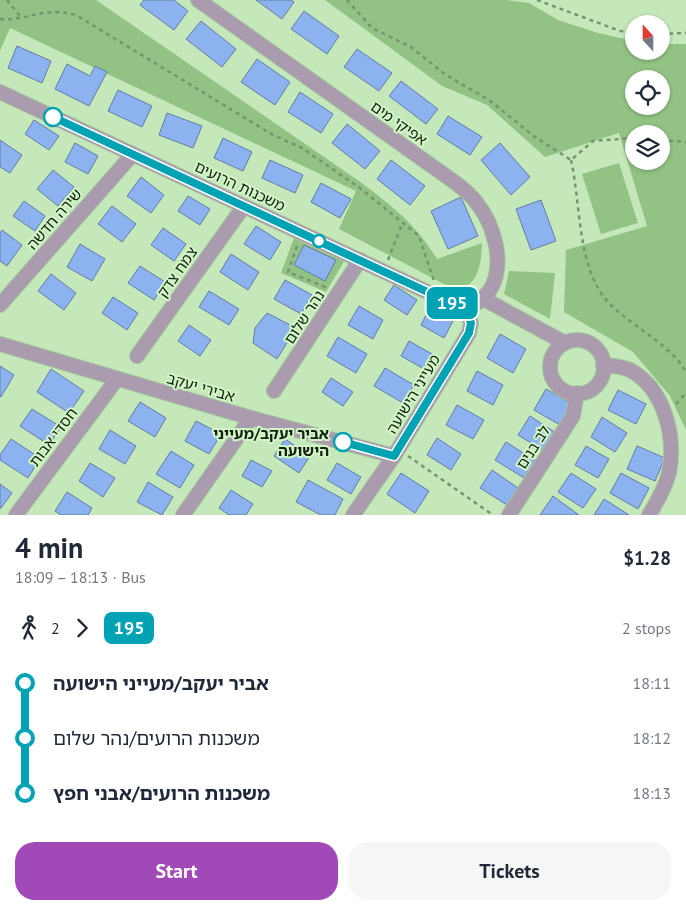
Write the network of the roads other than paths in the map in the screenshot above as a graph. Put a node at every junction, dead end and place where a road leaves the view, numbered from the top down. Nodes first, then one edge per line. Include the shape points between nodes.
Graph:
1 (198, 0) edge
2 (1, 94) edge
3 (132, 154) junction
4 (244, 206) junction
5 (360, 260) junction
6 (482, 298) junction
7 (0, 305) edge
8 (466, 310) junction
9 (564, 343) junction
10 (0, 344) edge
11 (137, 356) dead end
12 (603, 365) junction
13 (117, 379) junction
14 (274, 391) dead end
15 (577, 393) junction
16 (251, 418) junction
17 (396, 453) junction
18 (16, 515) edge
19 (183, 515) edge
20 (353, 515) edge
21 (509, 515) edge
22 (649, 515) edge

1 - 6 street, אפיקי מים via 446,176 476,202 490,229 497,261 496,275
2 - 3 street, משכנות הרועים
3 - 4 street, משכנות הרועים
3 - 7 street, שירה חדשה
4 - 5 street, משכנות הרועים
4 - 11 street, צמח צדק
5 - 8 street, משכנות הרועים
5 - 14 street, נהר שלום
6 - 8 street, אפיקי מים
6 - 9 street
8 - 17 street, מעייני הישועה via 471,323 469,333
9 - 12 street via 580,340 589,343 596,348
9 - 15 street via 552,356 551,375 563,391
10 - 13 street, אבירי יעקב
12 - 15 street via 598,383 592,389
12 - 22 street via 620,366 642,380 661,404 669,426 669,473
13 - 16 street, אבירי יעקב
13 - 18 street, חסדי אבות
15 - 21 street, לב בנים via 572,416
16 - 17 street, אבירי יעקב
16 - 19 street
17 - 20 street, מעייני הישועה

